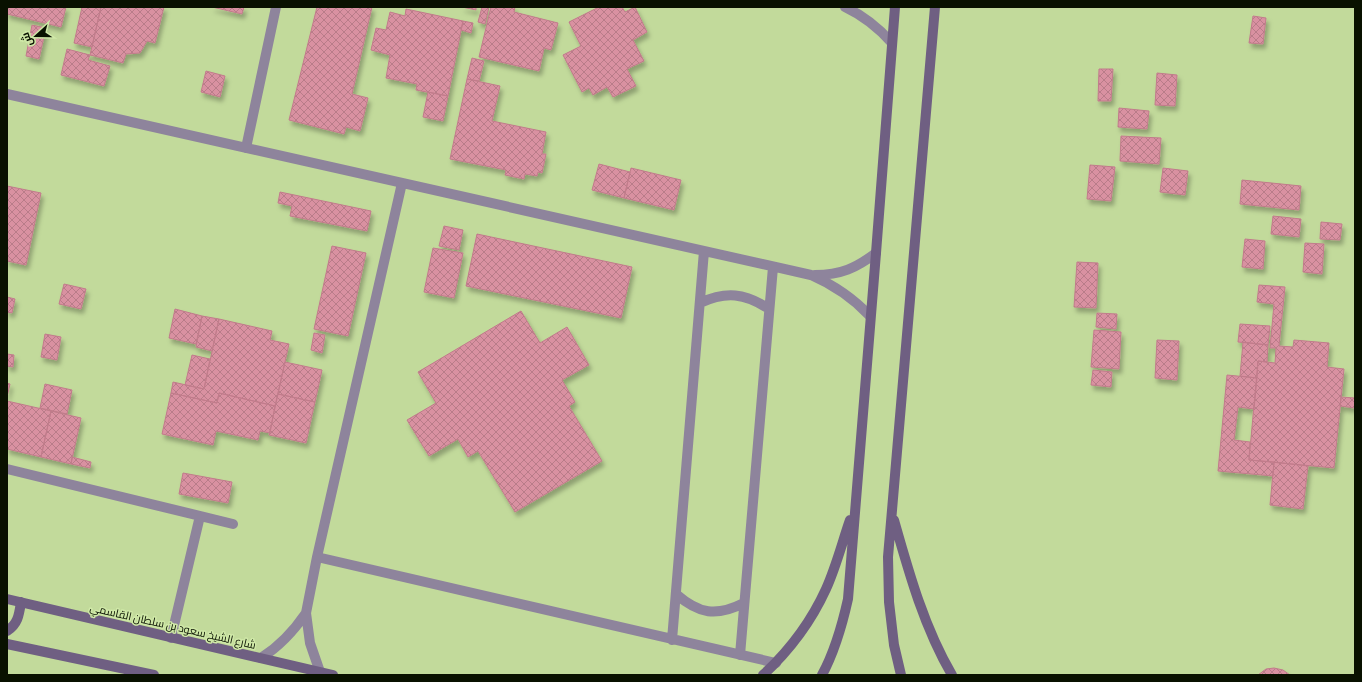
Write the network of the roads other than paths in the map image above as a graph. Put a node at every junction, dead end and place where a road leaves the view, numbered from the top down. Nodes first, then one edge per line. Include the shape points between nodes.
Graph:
1 (276, 7) edge
2 (845, 7) edge
3 (895, 7) edge
4 (935, 7) edge
5 (892, 43) junction
6 (7, 94) edge
7 (246, 148) junction
8 (402, 183) junction
9 (704, 251) junction
10 (876, 253) junction
11 (773, 267) junction
12 (811, 275) junction
13 (700, 303) junction
14 (769, 309) junction
15 (870, 316) junction
16 (7, 469) edge
17 (854, 509) junction
18 (892, 514) junction
19 (200, 516) junction
20 (233, 524) dead end
21 (317, 557) junction
22 (676, 594) junction
23 (7, 599) edge
24 (20, 602) junction
25 (744, 603) junction
26 (306, 613) junction
27 (7, 632) edge
28 (171, 638) junction
29 (672, 640) junction
30 (7, 644) edge
31 (740, 655) junction
32 (261, 658) junction
33 (776, 663) junction
34 (320, 672) junction
35 (154, 675) edge
36 (333, 675) edge
37 (763, 675) edge
38 (822, 675) edge
39 (902, 675) edge
40 (952, 675) edge

1 - 7 street
2 - 5 street via 870,21
3 - 5 main road
4 - 18 main road
5 - 10 main road
6 - 7 street
7 - 8 street
8 - 9 street
8 - 21 street
9 - 11 street
9 - 13 street
10 - 12 street via 862,264 846,271 829,275
10 - 15 main road
11 - 12 street
11 - 14 street
12 - 15 street via 843,292
13 - 14 street via 723,295 736,295 748,297
13 - 22 street
14 - 25 street
15 - 17 main road
16 - 19 street
17 - 33 main road via 826,588 816,608 791,646
17 - 38 main road via 848,599 840,632
18 - 39 main road via 888,557 888,602 894,646
18 - 40 main road via 928,628
19 - 20 street
19 - 28 street
21 - 26 street
21 - 29 street
22 - 25 street via 687,604 701,610 716,612
22 - 29 street
23 - 24 main road, شارع الشيخ سعود بن سلطان القاسمي
24 - 27 main road via 16,624
24 - 28 main road, شارع الشيخ سعود بن سلطان القاسمي
25 - 31 street
26 - 32 street via 287,639
26 - 34 street via 310,643
28 - 32 main road, شارع الشيخ سعود بن سلطان القاسمي
29 - 31 street
30 - 35 main road
31 - 33 street
32 - 34 main road, شارع الشيخ سعود بن سلطان القاسمي
33 - 37 main road
34 - 36 main road, شارع الشيخ سعود بن سلطان القاسمي

